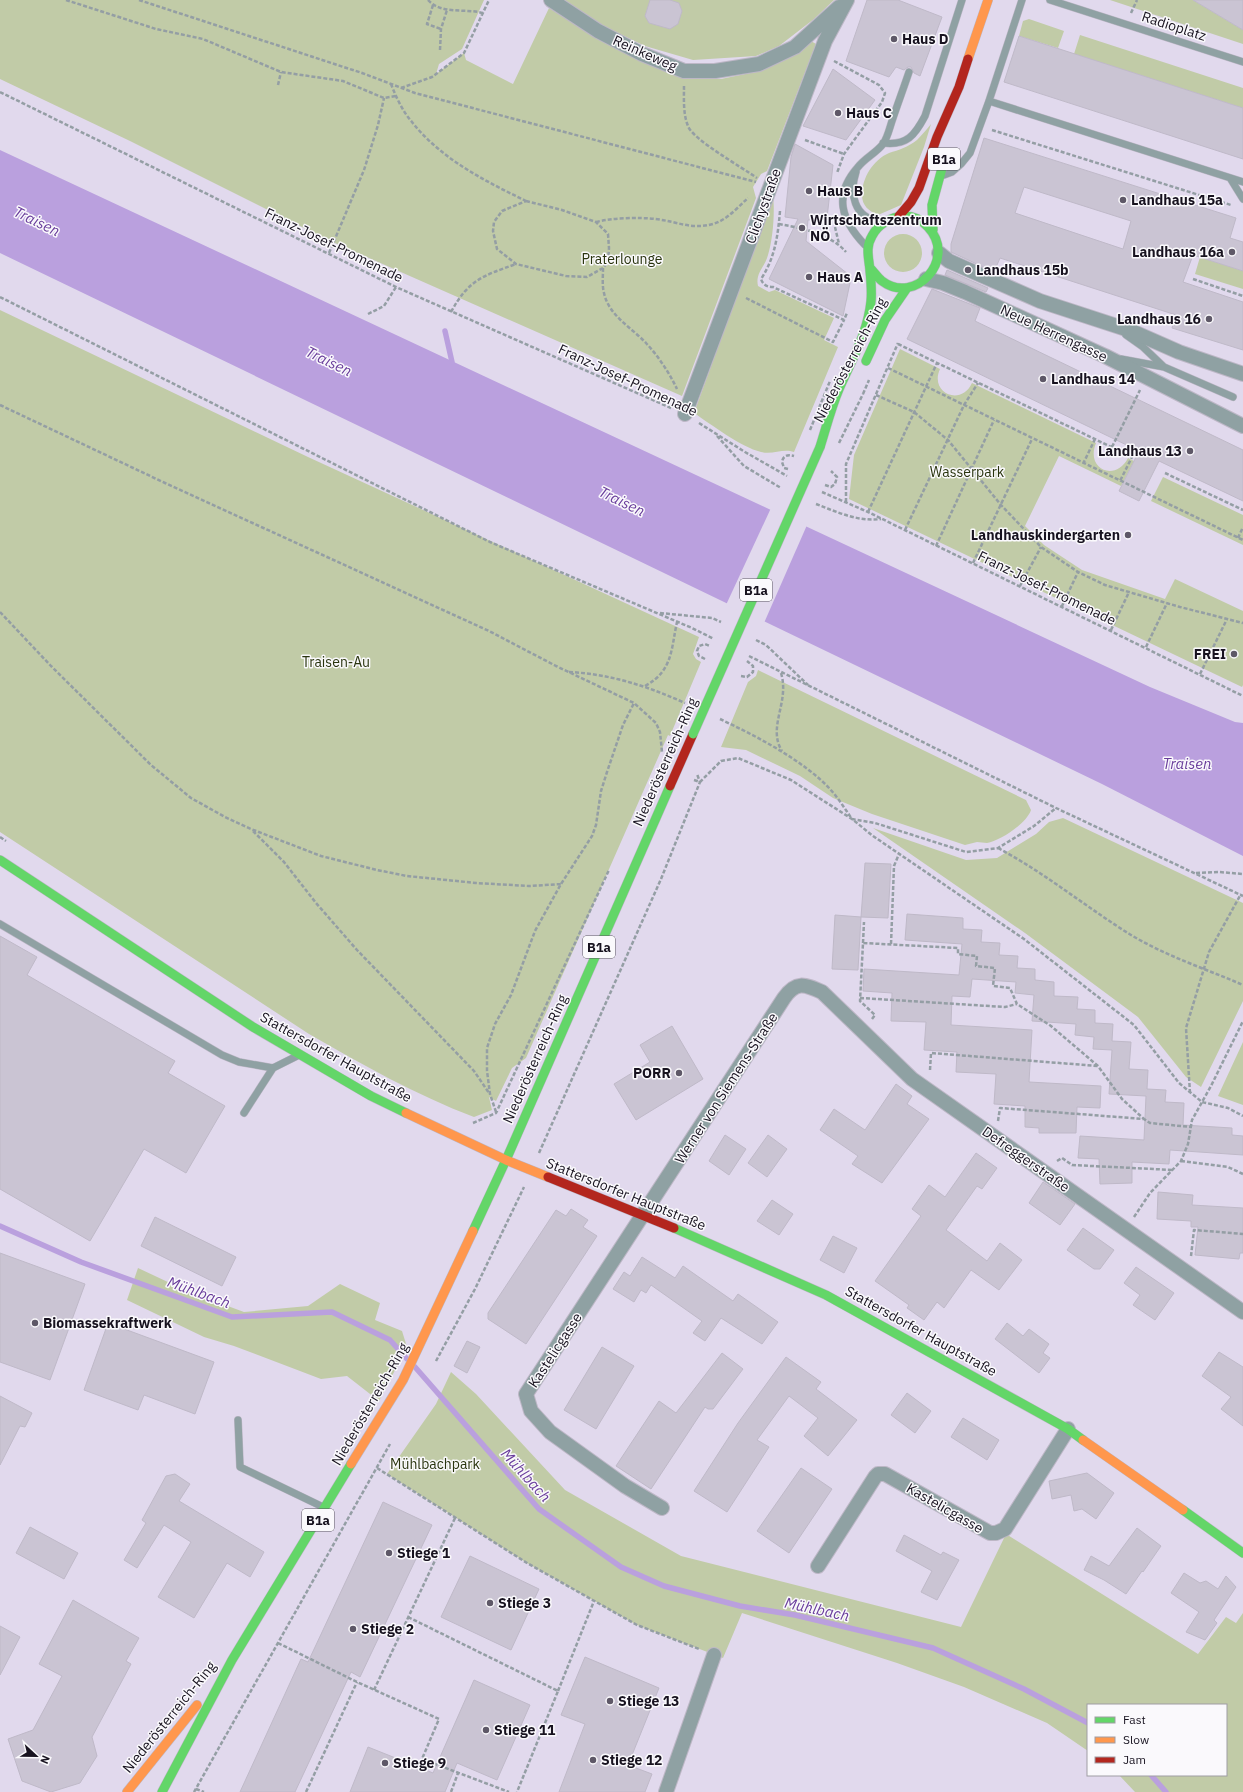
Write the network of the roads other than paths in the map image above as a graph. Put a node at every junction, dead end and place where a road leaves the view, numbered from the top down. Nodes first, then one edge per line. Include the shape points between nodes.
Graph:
1 (552, 0) edge
2 (847, 0) edge
3 (962, 0) edge
4 (988, 0) edge
5 (1022, 0) edge
6 (1050, 0) edge
7 (1243, 62) edge
8 (909, 72) dead end
9 (959, 87) junction
10 (989, 101) junction
11 (952, 126) dead end
12 (883, 143) junction
13 (945, 155) dead end
14 (858, 166) junction
15 (939, 177) junction
16 (1230, 178) junction
17 (1243, 182) edge
18 (1243, 199) edge
19 (899, 216) junction
20 (884, 222) junction
21 (932, 230) junction
22 (867, 248) junction
23 (939, 253) junction
24 (870, 268) junction
25 (926, 279) junction
26 (907, 288) junction
27 (1113, 325) junction
28 (1105, 356) junction
29 (1164, 367) junction
30 (862, 371) dead end
31 (1243, 374) edge
32 (1233, 396) dead end
33 (843, 406) dead end
34 (685, 414) road end
35 (1243, 426) edge
36 (820, 447) junction
37 (0, 860) edge
38 (0, 924) edge
39 (822, 992) joint
40 (300, 1054) junction
41 (273, 1068) junction
42 (244, 1113) dead end
43 (506, 1160) junction
44 (642, 1214) junction
45 (1243, 1312) edge
46 (238, 1420) dead end
47 (1068, 1429) junction
48 (325, 1508) junction
49 (662, 1508) dead end
50 (1243, 1553) edge
51 (818, 1566) dead end
52 (714, 1655) road end
53 (232, 1660) junction
54 (127, 1792) edge
55 (162, 1792) edge
56 (666, 1792) edge

1 - 2 street, Reinkeweg via 598,31 642,54 684,71 715,71 759,64 795,47
2 - 34 street, Clichystraße via 825,41
3 - 12 lane via 925,116 910,138 893,144
4 - 9 main road, B1a
5 - 10 lane
6 - 7 lane, Radioplatz
8 - 12 lane
9 - 11 main road, B1a
9 - 19 main road, B1a via 937,137 919,188
10 - 15 lane via 970,153 952,172
10 - 16 lane
12 - 14 lane
13 - 15 main road, B1a
14 - 20 lane via 853,187 855,203 867,218
14 - 22 lane via 845,186 842,208 849,225
15 - 21 main road, B1a via 932,205
16 - 17 lane
16 - 18 lane
19 - 20 main road, B1a
19 - 21 main road via 917,220
20 - 22 main road via 876,229
21 - 23 main road, B1a via 937,237
22 - 24 main road, Niederösterreich-Ring / B1a
23 - 25 main road via 933,270
23 - 27 street, Neue Herrengasse via 1005,287
24 - 26 main road, Niederösterreich-Ring via 881,281 894,287
24 - 36 main road, Niederösterreich-Ring / B1a via 867,321 838,391
25 - 26 main road
25 - 28 street, Neue Herrengasse via 964,292
26 - 30 main road, Niederösterreich-Ring via 885,320
27 - 29 lane via 1143,346
27 - 31 street, Neue Herrengasse
28 - 29 lane
28 - 35 street, Neue Herrengasse
29 - 32 lane
33 - 36 main road, Niederösterreich-Ring / B1a
36 - 43 main road, Niederösterreich-Ring / B1a, bridge
37 - 40 main road, Stattersdorfer Hauptstraße via 253,1027
38 - 41 lane via 222,1055 239,1062
39 - 44 street, Werner von Siemens-Straße via 802,986 791,988
39 - 45 street, Defreggerstraße via 912,1079
40 - 41 lane
40 - 43 main road, Stattersdorfer Hauptstraße via 371,1096
41 - 42 lane
43 - 44 main road, Stattersdorfer Hauptstraße
43 - 48 main road, Niederösterreich-Ring / B1a via 403,1380
44 - 47 main road, Stattersdorfer Hauptstraße via 826,1295
44 - 49 street, Kastelicgasse via 526,1394 531,1411 550,1432 625,1486
46 - 48 lane via 240,1467
47 - 50 main road, Stattersdorfer Hauptstraße
47 - 51 street, Kastelicgasse via 1001,1532 990,1534 881,1473 875,1477
48 - 53 main road, Niederösterreich-Ring / B1a
52 - 56 street
53 - 54 main road, Niederösterreich-Ring / B1a
53 - 55 main road, Niederösterreich-Ring / B1a

